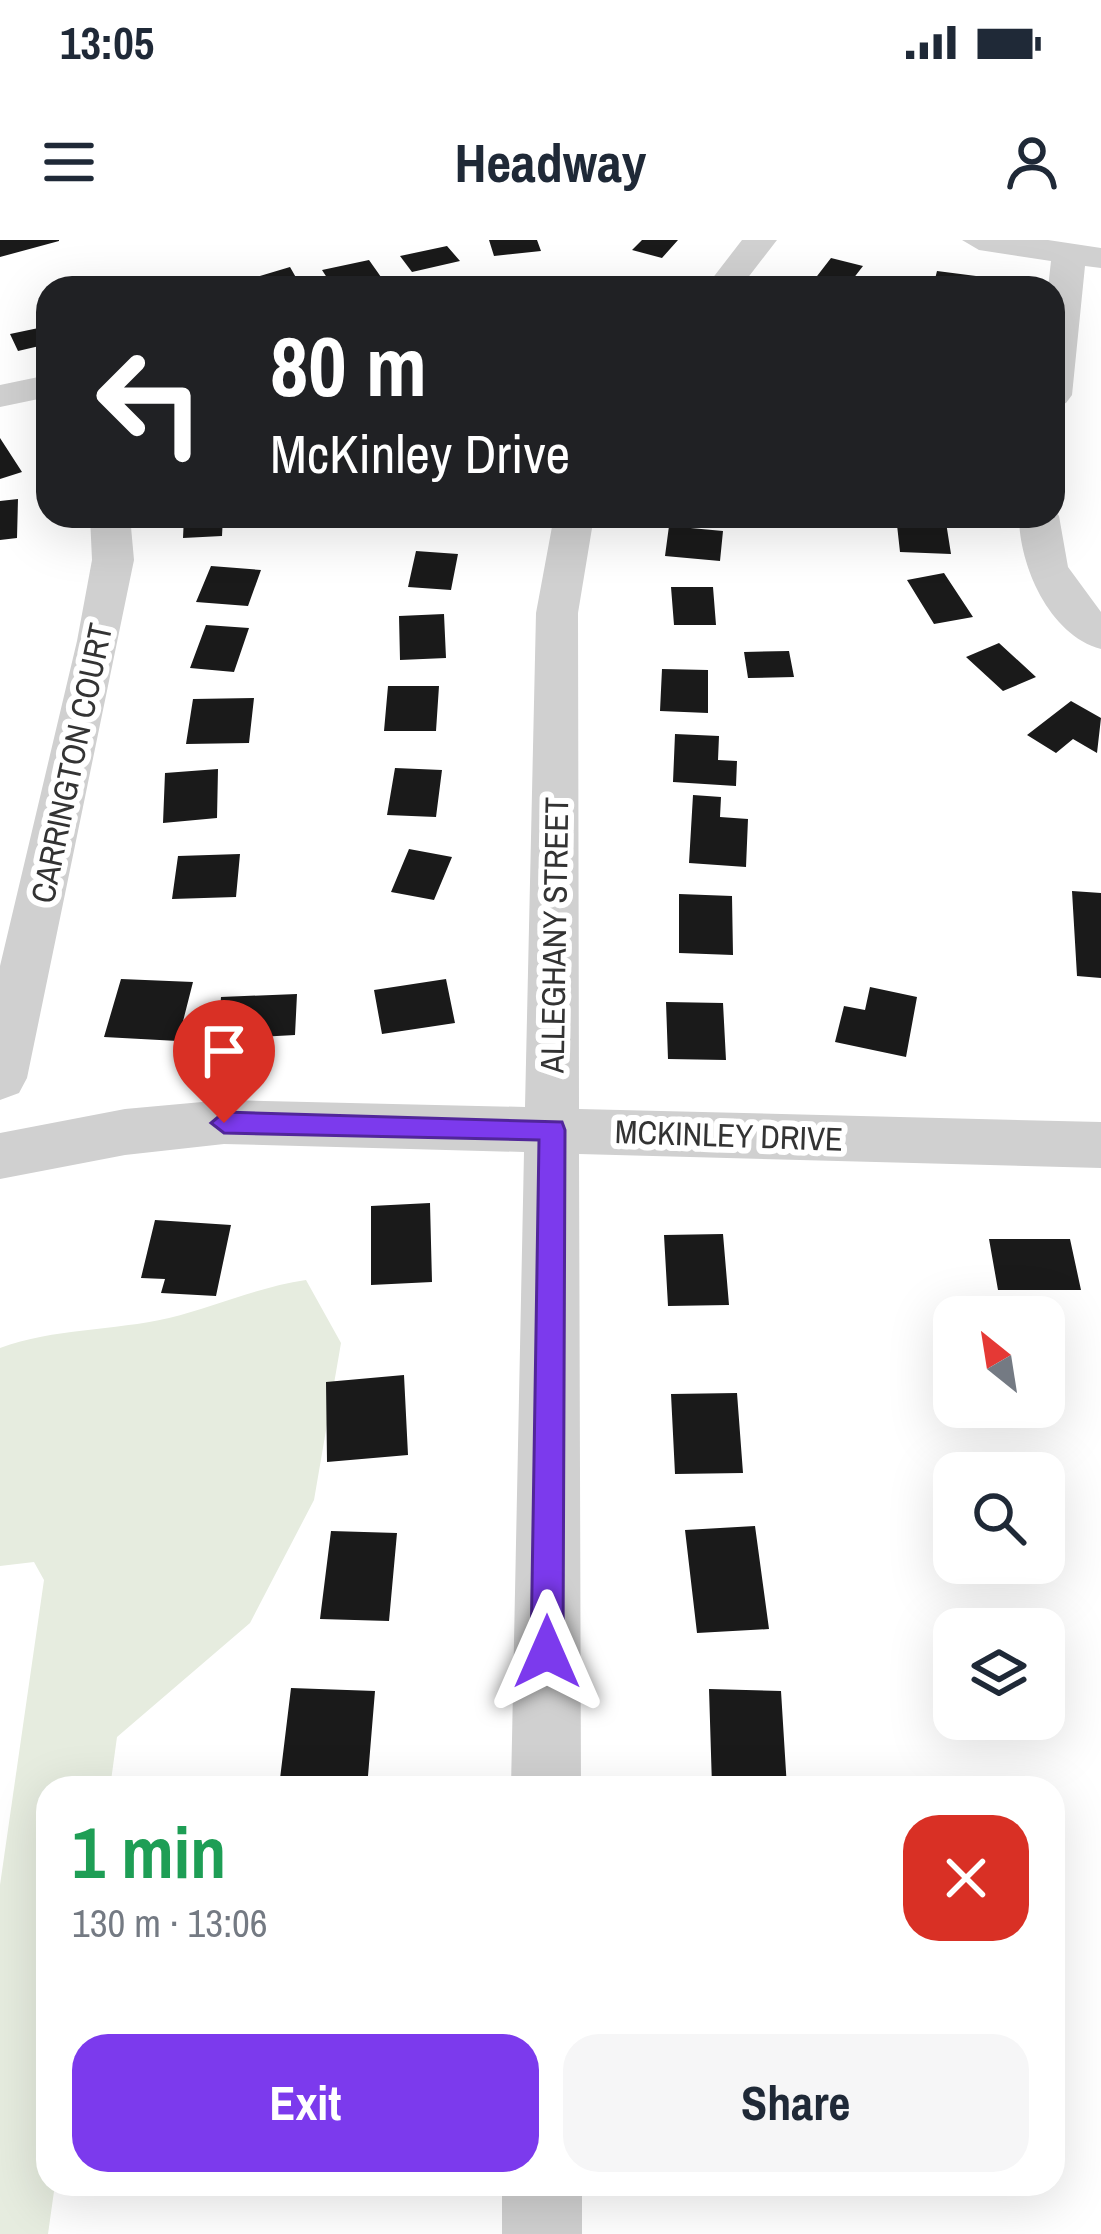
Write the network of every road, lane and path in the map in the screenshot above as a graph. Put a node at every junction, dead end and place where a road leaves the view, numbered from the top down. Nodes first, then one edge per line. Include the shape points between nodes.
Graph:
1 (760, 240) edge
2 (980, 240) edge
3 (1085, 255) edge
4 (732, 276) edge
5 (1065, 342) edge
6 (36, 388) edge
7 (0, 396) edge
8 (111, 528) edge
9 (571, 528) edge
10 (1041, 528) edge
11 (1101, 635) edge
12 (0, 1078) edge
13 (552, 1130) junction
14 (1101, 1145) edge
15 (0, 1156) edge
16 (546, 1776) edge
17 (542, 2196) edge
18 (542, 2234) edge

1 - 4 street
2 - 3 street
3 - 5 street
6 - 7 street
8 - 12 street, CARRINGTON COURT via 99,641
9 - 13 street, ALLEGHANY STREET via 557,614
10 - 11 street via 1042,556 1056,584
13 - 14 street, MCKINLEY DRIVE
13 - 15 street, MCKINLEY DRIVE via 224,1123
13 - 16 street, ALLEGHANY STREET
17 - 18 street

